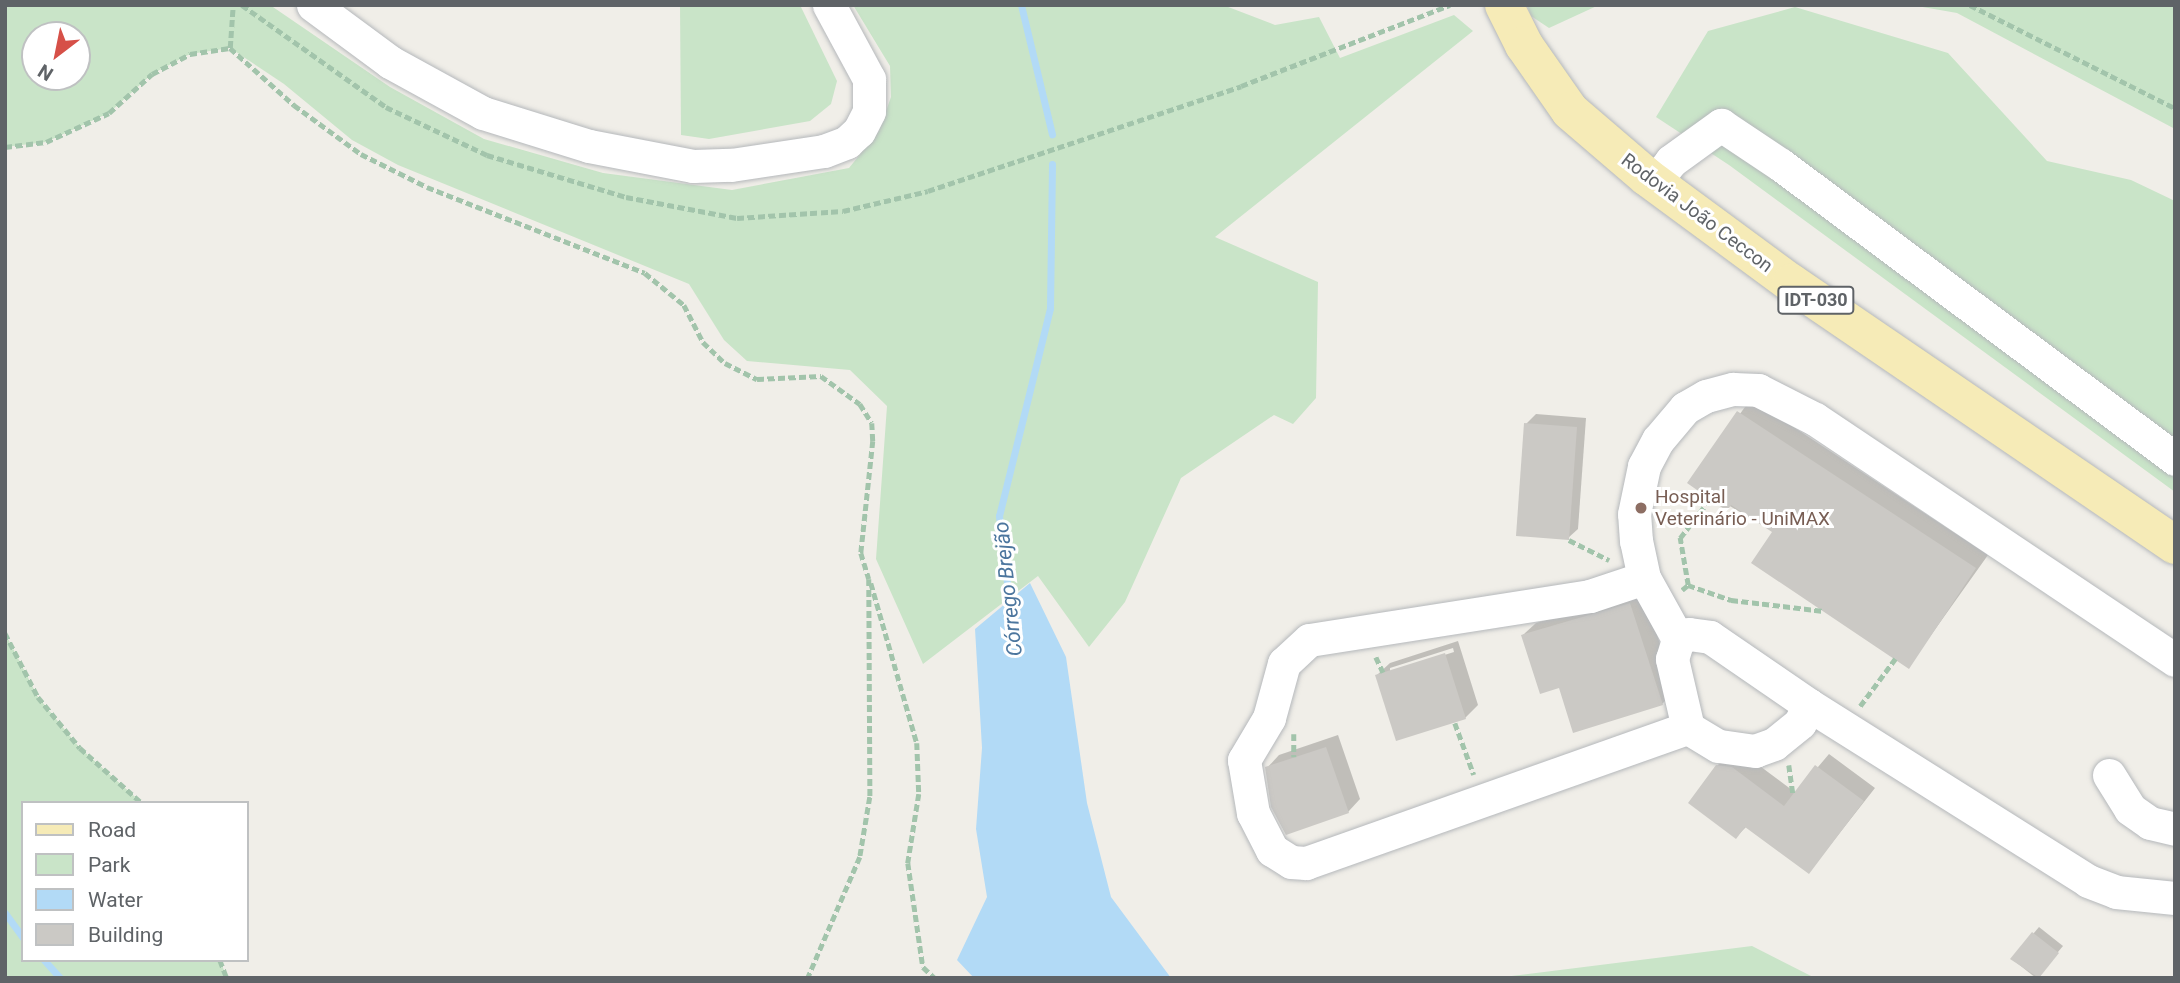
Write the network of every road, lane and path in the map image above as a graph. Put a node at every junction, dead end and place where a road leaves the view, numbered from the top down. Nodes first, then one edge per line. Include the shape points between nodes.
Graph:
1 (233, 5) edge
2 (313, 5) edge
3 (829, 5) edge
4 (1504, 5) edge
5 (1970, 5) edge
6 (230, 48) junction
7 (2175, 108) edge
8 (5, 148) edge
9 (1654, 183) junction
10 (2175, 459) edge
11 (1710, 499) dead end
12 (2175, 545) edge
13 (869, 579) junction
14 (1688, 585) junction
15 (1652, 592) junction
16 (1823, 611) dead end
17 (5, 633) edge
18 (1678, 639) junction
19 (2175, 660) edge
20 (1809, 705) junction
21 (1455, 723) dead end
22 (1688, 728) junction
23 (2109, 775) dead end
24 (1482, 799) junction
25 (140, 801) edge
26 (2175, 829) edge
27 (2175, 898) edge
28 (808, 978) edge
29 (935, 978) edge

1 - 6 path
2 - 3 street via 390,62 483,113 589,146 706,166 824,151 859,131 869,111 869,79
4 - 9 main road, Rodovia João Ceccon / IDT-030 via 1524,45 1570,111
5 - 7 path
6 - 8 path via 190,54 152,74 109,113 46,142
6 - 13 path via 294,105 361,154 427,187 645,273 684,305 703,342 725,363 757,379 821,376 843,390 872,423 873,467 861,552
9 - 10 street via 1671,162 1721,125 1782,165
9 - 12 main road, Rodovia João Ceccon / IDT-030 via 1791,283
11 - 14 path via 1680,538
13 - 28 path via 870,797 860,857
13 - 29 path via 917,743 919,794 908,863 923,967
14 - 15 path
14 - 16 path via 1731,600
15 - 18 street
15 - 19 street via 1634,513 1644,466 1658,440 1685,408 1733,389 1758,390 1815,419
15 - 24 street via 1590,596 1309,640 1284,663 1269,718 1242,767 1261,834 1272,850 1291,862 1306,863
17 - 25 path via 38,697 80,748
18 - 20 street via 1689,634 1710,637
18 - 22 street via 1672,659
20 - 22 street via 1788,735 1755,751 1718,746
20 - 27 street via 2088,881 2116,892
21 - 24 path
22 - 24 street
23 - 26 street via 2130,809 2150,822

